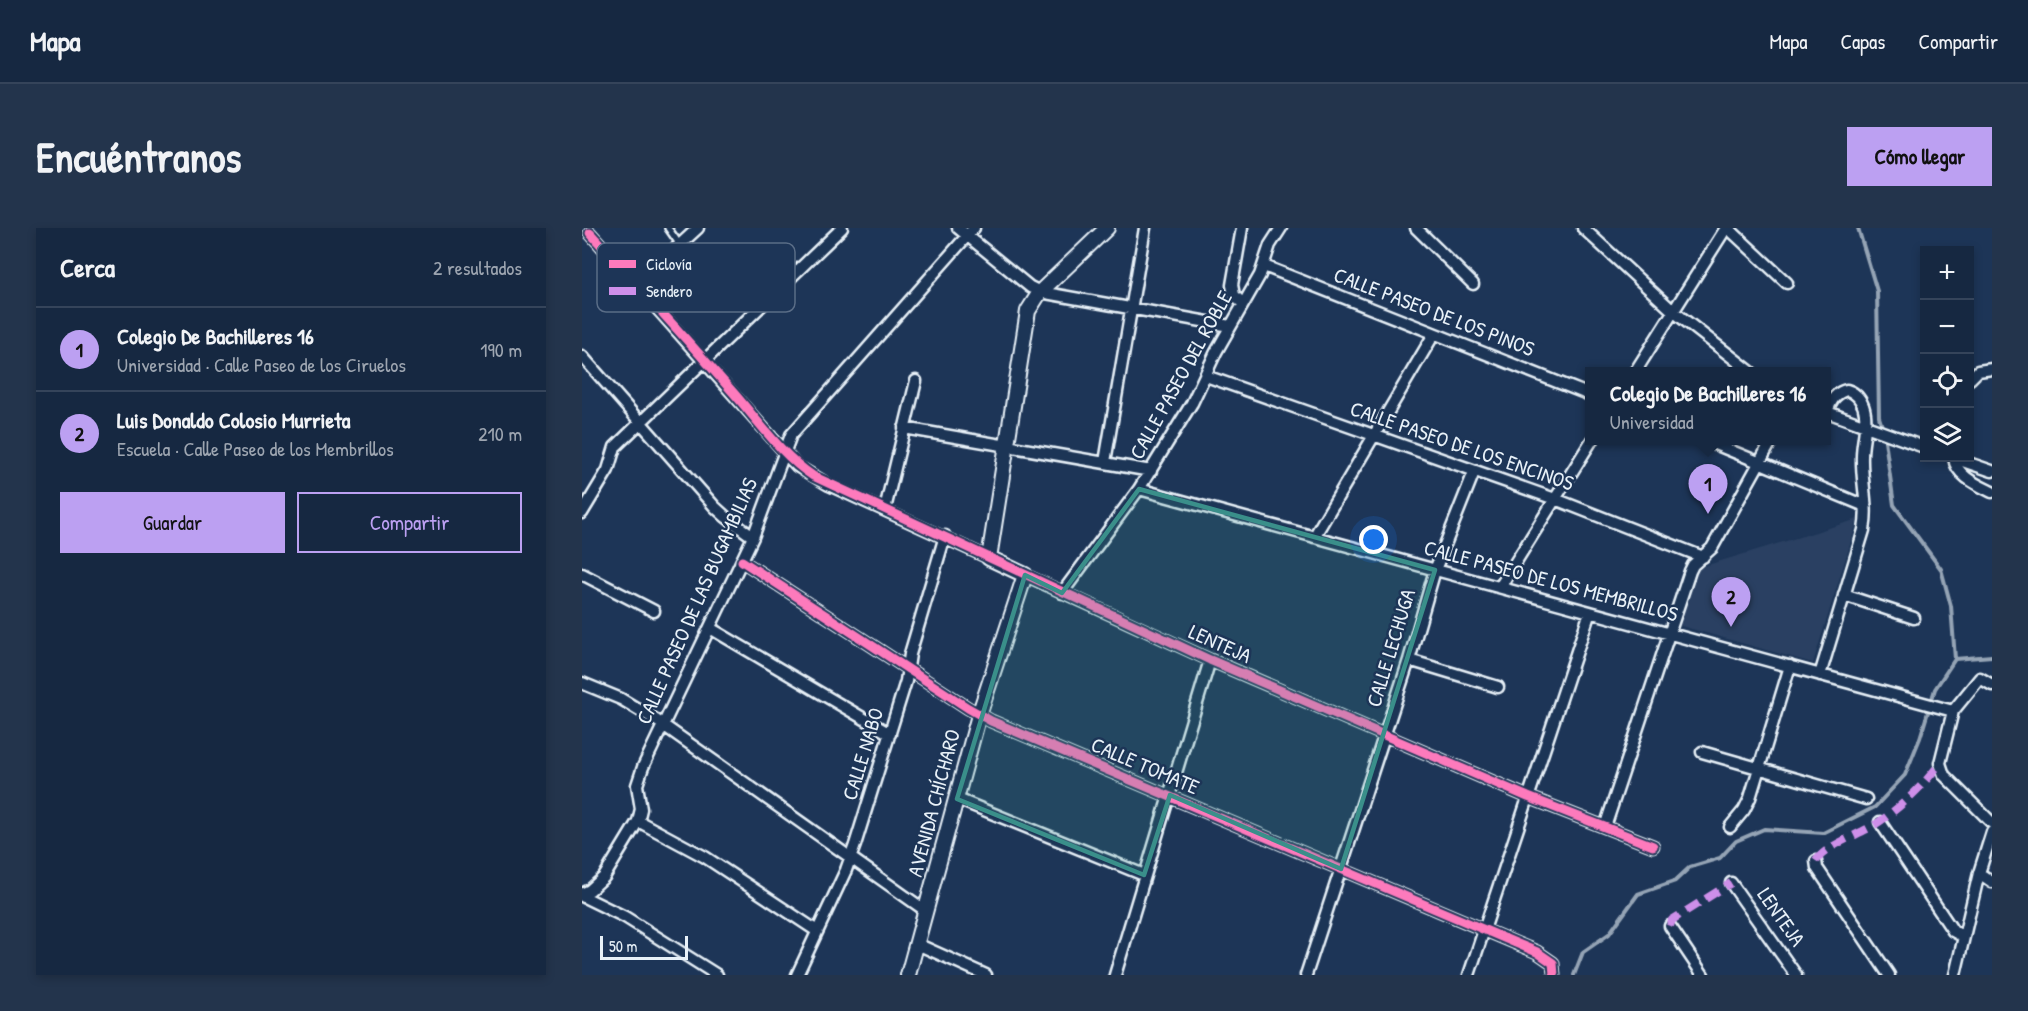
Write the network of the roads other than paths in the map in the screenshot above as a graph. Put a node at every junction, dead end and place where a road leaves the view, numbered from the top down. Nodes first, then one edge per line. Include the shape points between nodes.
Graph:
1 (668, 228) edge
2 (698, 228) edge
3 (842, 228) edge
4 (958, 228) edge
5 (1107, 228) edge
6 (1145, 228) edge
7 (1242, 228) edge
8 (1281, 228) edge
9 (1416, 228) edge
10 (1583, 228) edge
11 (1727, 228) edge
12 (971, 232) edge
13 (590, 233) dead end
14 (599, 243) edge
15 (679, 243) edge
16 (682, 243) edge
17 (1264, 266) junction
18 (795, 273) edge
19 (1787, 283) dead end
20 (1473, 284) dead end
21 (1040, 292) junction
22 (1242, 303) junction
23 (1132, 307) junction
24 (1673, 311) junction
25 (662, 312) edge
26 (755, 312) edge
27 (1230, 326) junction
28 (1434, 334) junction
29 (582, 356) edge
30 (705, 360) junction
31 (1638, 367) edge
32 (1745, 367) edge
33 (1992, 369) edge
34 (1974, 375) edge
35 (1206, 376) junction
36 (916, 381) dead end
37 (1585, 393) edge
38 (641, 421) junction
39 (904, 428) junction
40 (1372, 436) junction
41 (1589, 445) edge
42 (1715, 445) edge
43 (1770, 445) edge
44 (1920, 446) edge
45 (1005, 447) junction
46 (784, 452) junction
47 (1105, 462) junction
48 (1954, 462) edge
49 (1966, 462) edge
50 (1761, 463) junction
51 (1151, 471) junction
52 (1992, 471) edge
53 (1474, 472) junction
54 (1139, 489) junction
55 (1992, 492) edge
56 (1555, 499) junction
57 (1865, 506) junction
58 (885, 509) junction
59 (582, 513) edge
60 (945, 536) junction
61 (753, 537) junction
62 (1314, 537) junction
63 (1703, 556) junction
64 (989, 558) junction
65 (742, 561) junction
66 (1435, 570) junction
67 (582, 574) edge
68 (1025, 575) junction
69 (1500, 587) junction
70 (1062, 593) junction
71 (1844, 595) junction
72 (654, 611) dead end
73 (1590, 612) junction
74 (1914, 618) dead end
75 (710, 628) junction
76 (1669, 633) junction
77 (1210, 660) junction
78 (1409, 660) junction
79 (1790, 666) junction
80 (909, 668) junction
81 (1820, 675) junction
82 (582, 683) edge
83 (1992, 685) edge
84 (1498, 687) dead end
85 (1949, 710) junction
86 (979, 715) junction
87 (663, 725) junction
88 (890, 734) junction
89 (1384, 735) junction
90 (1702, 752) dead end
91 (1760, 768) junction
92 (1170, 795) junction
93 (1528, 797) junction
94 (957, 799) junction
95 (1866, 799) dead end
96 (638, 821) junction
97 (1880, 822) dead end
98 (1992, 823) edge
99 (1730, 827) dead end
100 (1605, 828) junction
101 (1992, 832) edge
102 (1653, 846) dead end
103 (851, 857) junction
104 (1816, 861) dead end
105 (1341, 869) junction
106 (1979, 873) junction
107 (1144, 875) junction
108 (1992, 882) edge
109 (1731, 883) dead end
110 (582, 895) edge
111 (926, 912) junction
112 (1670, 926) dead end
113 (1484, 930) junction
114 (817, 931) junction
115 (1964, 937) junction
116 (917, 945) junction
117 (1554, 970) edge
118 (717, 975) edge
119 (797, 975) edge
120 (909, 975) edge
121 (986, 975) edge
122 (1114, 975) edge
123 (1306, 975) edge
124 (1469, 975) edge
125 (1703, 975) edge
126 (1796, 975) edge
127 (1889, 975) edge
128 (1955, 975) edge

1 - 15 lane
2 - 16 street
3 - 18 street
4 - 12 street
5 - 21 street
6 - 23 street
7 - 22 street via 1232,285 1234,295
8 - 17 street, CALLE PASEO DEL ROBLE via 1270,245
9 - 20 street
10 - 24 street
11 - 19 street
11 - 24 street
12 - 21 street
12 - 46 street, CALLE PASEO DE LAS BUGAMBILIAS via 795,430
13 - 14 street, LENTEJA
17 - 22 street, CALLE PASEO DEL ROBLE
17 - 28 street, CALLE PASEO DE LOS PINOS
21 - 23 street
21 - 45 street via 1026,320
22 - 27 street, CALLE PASEO DEL ROBLE
23 - 27 street
23 - 47 street
24 - 31 street
24 - 32 street
25 - 30 street, LENTEJA
26 - 30 street
27 - 35 street, CALLE PASEO DEL ROBLE
28 - 37 street, CALLE PASEO DE LOS PINOS
28 - 40 street
29 - 38 street
30 - 38 street
30 - 46 street, LENTEJA
33 - 34 street via 1984,368
35 - 40 street, CALLE PASEO DE LOS ENCINOS
35 - 51 street, CALLE PASEO DEL ROBLE
36 - 39 street
38 - 59 street via 615,447 608,470
38 - 61 street via 715,507
39 - 45 street
39 - 58 street
40 - 53 street, CALLE PASEO DE LOS ENCINOS
40 - 62 street
41 - 56 street
42 - 50 street
43 - 50 street
44 - 57 street via 1865,426
45 - 47 street
45 - 64 street
46 - 58 street, LENTEJA via 813,476
46 - 61 street, CALLE PASEO DE LAS BUGAMBILIAS
47 - 51 street
48 - 55 street via 1966,477
49 - 52 street
50 - 57 street
50 - 63 street via 1713,548
51 - 54 street, CALLE PASEO DEL ROBLE
53 - 56 street, CALLE PASEO DE LOS ENCINOS
53 - 66 street, CALLE LECHUGA
54 - 62 street, CALLE PASEO DE LOS MEMBRILLOS
54 - 70 street, CALLE PASEO DEL ROBLE
56 - 63 street, CALLE PASEO DE LOS ENCINOS
56 - 69 street
57 - 71 street via 1864,530
58 - 60 street, LENTEJA
60 - 64 street, LENTEJA
60 - 80 street, CALLE NABO
61 - 65 street, CALLE PASEO DE LAS BUGAMBILIAS
62 - 66 street, CALLE PASEO DE LOS MEMBRILLOS
63 - 76 street via 1690,571
64 - 68 street, LENTEJA
65 - 75 street, CALLE PASEO DE LAS BUGAMBILIAS
65 - 80 street, CALLE TOMATE
66 - 69 street, CALLE PASEO DE LOS MEMBRILLOS
66 - 78 street, CALLE LECHUGA
67 - 72 street
68 - 70 street, LENTEJA
68 - 86 street, AVENIDA CHÍCHARO
69 - 73 street, CALLE PASEO DE LOS MEMBRILLOS
70 - 77 street, LENTEJA
71 - 74 street
71 - 81 street
73 - 76 street, CALLE PASEO DE LOS MEMBRILLOS
73 - 93 street
75 - 87 street, CALLE PASEO DE LAS BUGAMBILIAS
75 - 88 street
76 - 79 street, CALLE PASEO DE LOS MEMBRILLOS
76 - 100 street
77 - 89 street, LENTEJA
77 - 92 street
78 - 84 street
78 - 89 street, CALLE LECHUGA
79 - 81 street, CALLE PASEO DE LOS MEMBRILLOS
79 - 91 street
80 - 86 street, CALLE TOMATE
80 - 88 street, CALLE NABO
81 - 85 street, CALLE PASEO DE LOS MEMBRILLOS
82 - 87 street via 621,699
83 - 85 street via 1980,678
85 - 98 street via 1940,763 1944,775
86 - 92 street, CALLE TOMATE
86 - 94 street, AVENIDA CHÍCHARO
87 - 96 street, CALLE PASEO DE LAS BUGAMBILIAS via 638,780
87 - 103 street
88 - 103 street, CALLE NABO
89 - 93 street, LENTEJA
89 - 105 street, CALLE LECHUGA
90 - 91 street
91 - 95 street
91 - 99 street via 1748,804
92 - 105 street, CALLE TOMATE
92 - 107 street
93 - 100 street, LENTEJA
93 - 113 street
94 - 107 street
94 - 111 street, AVENIDA CHÍCHARO
96 - 110 street via 604,877
96 - 114 street via 705,858
97 - 115 street via 1953,931
100 - 102 street, LENTEJA
101 - 106 street
103 - 111 street
103 - 114 street, CALLE NABO
104 - 127 street
105 - 113 street, CALLE TOMATE
105 - 123 street, CALLE LECHUGA
106 - 108 street
106 - 115 street
107 - 122 street
109 - 126 street, LENTEJA
110 - 118 street
111 - 116 street, AVENIDA CHÍCHARO
112 - 125 street
113 - 117 street, CALLE TOMATE via 1537,952 1549,959
113 - 124 street
114 - 119 street, CALLE NABO
115 - 128 street
116 - 120 street, AVENIDA CHÍCHARO
116 - 121 street

